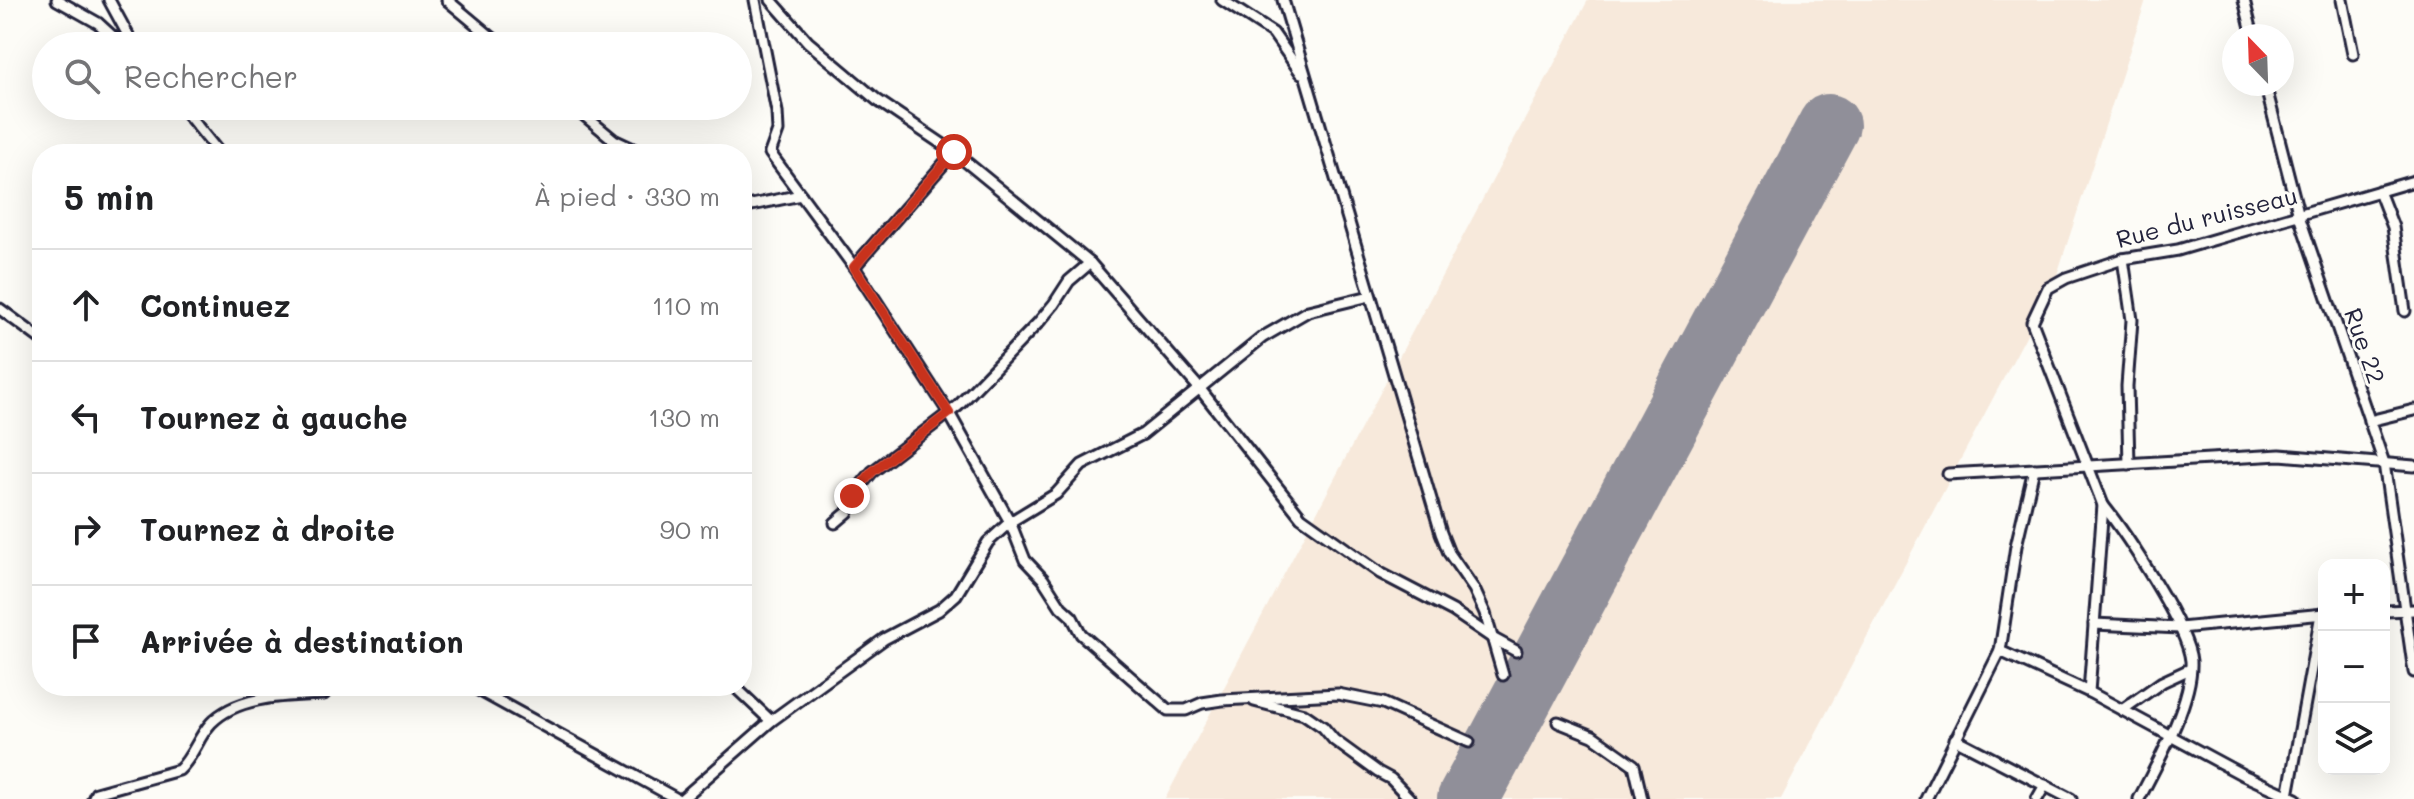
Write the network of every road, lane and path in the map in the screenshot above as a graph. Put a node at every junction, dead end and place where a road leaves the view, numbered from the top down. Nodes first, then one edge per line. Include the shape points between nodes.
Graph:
1 (57, 0) edge
2 (109, 0) edge
3 (447, 0) edge
4 (755, 0) edge
5 (771, 0) edge
6 (1222, 0) edge
7 (1283, 0) edge
8 (2244, 0) edge
9 (2342, 0) edge
10 (2250, 24) edge
11 (108, 32) edge
12 (126, 32) edge
13 (485, 32) edge
14 (2353, 54) dead end
15 (1307, 82) junction
16 (2268, 96) edge
17 (192, 120) edge
18 (590, 120) edge
19 (212, 144) edge
20 (623, 144) edge
21 (954, 152) junction
22 (2414, 181) edge
23 (2379, 191) junction
24 (801, 195) junction
25 (752, 205) edge
26 (2299, 216) junction
27 (2123, 259) junction
28 (1090, 263) junction
29 (854, 267) junction
30 (1370, 296) junction
31 (0, 309) edge
32 (2405, 311) dead end
33 (32, 333) edge
34 (1200, 389) junction
35 (2414, 410) edge
36 (949, 413) junction
37 (2369, 421) junction
38 (2384, 463) junction
39 (2129, 464) junction
40 (2088, 466) junction
41 (2414, 466) edge
42 (2034, 469) junction
43 (1948, 474) dead end
44 (2103, 505) junction
45 (1010, 522) junction
46 (835, 523) dead end
47 (2410, 610) edge
48 (2390, 611) edge
49 (2318, 614) edge
50 (2094, 624) junction
51 (2180, 628) junction
52 (2319, 631) edge
53 (1494, 639) junction
54 (1516, 651) dead end
55 (2000, 651) junction
56 (2190, 669) junction
57 (2414, 672) edge
58 (1503, 675) dead end
59 (2089, 692) junction
60 (290, 696) edge
61 (489, 696) edge
62 (745, 696) edge
63 (1247, 698) junction
64 (2122, 710) junction
65 (771, 721) junction
66 (1558, 722) dead end
67 (2171, 736) junction
68 (1955, 739) junction
69 (1469, 742) dead end
70 (2045, 785) junction
71 (655, 787) junction
72 (2290, 798) edge
73 (93, 799) edge
74 (655, 799) edge
75 (680, 799) edge
76 (1410, 799) edge
77 (1642, 799) edge
78 (1926, 799) edge
79 (2037, 799) edge
80 (2071, 799) edge
81 (2139, 799) edge

1 - 11 street
2 - 12 street
3 - 13 street
4 - 24 street via 777,112 778,131 770,153
5 - 21 street via 808,42 877,100
6 - 15 street via 1273,33
7 - 15 street
8 - 10 street
9 - 14 street
15 - 30 street
16 - 26 street, Rue 22
17 - 19 street
18 - 20 street
21 - 28 street
21 - 29 street
22 - 23 street, Rue du ruisseau
23 - 26 street, Rue du ruisseau
23 - 32 street via 2393,227
24 - 25 street
24 - 29 street
26 - 27 street, Rue du ruisseau via 2178,250
26 - 37 street, Rue 22
27 - 39 street via 2132,320
27 - 40 street, Rue du ruisseau via 2048,288 2032,322
28 - 34 street
28 - 36 street
29 - 36 street
30 - 34 street via 1308,311 1263,337
30 - 53 street via 1441,533 1474,589
31 - 33 street
34 - 45 street via 1143,434 1082,465 1056,494
34 - 53 street via 1301,517 1380,573
35 - 37 street
36 - 45 street
36 - 46 street via 872,472 852,496 848,512
37 - 38 street, Rue 22
38 - 39 street via 2280,455
38 - 41 street
38 - 47 street, Rue 22
39 - 40 street
40 - 42 street
40 - 44 street
42 - 43 street
42 - 55 street
44 - 50 street
44 - 51 street via 2138,552
45 - 63 street via 1025,560 1081,634 1168,710
45 - 65 street via 988,542 956,595 939,610 884,639
47 - 48 street
47 - 57 street, Rue 22
49 - 51 street
50 - 51 street
50 - 59 street
51 - 56 street
52 - 72 street
53 - 54 street
53 - 58 street
55 - 59 street
55 - 68 street
56 - 64 street
56 - 67 street
59 - 64 street
60 - 73 street via 235,707 210,724 179,770 96,793
61 - 71 street
62 - 65 street
63 - 69 street via 1358,697
63 - 76 street via 1304,714
64 - 67 street
65 - 75 street
66 - 77 street via 1593,736 1634,765
67 - 72 street
67 - 81 street
68 - 70 street
68 - 78 street
70 - 79 street
70 - 80 street
71 - 74 street
71 - 75 street

